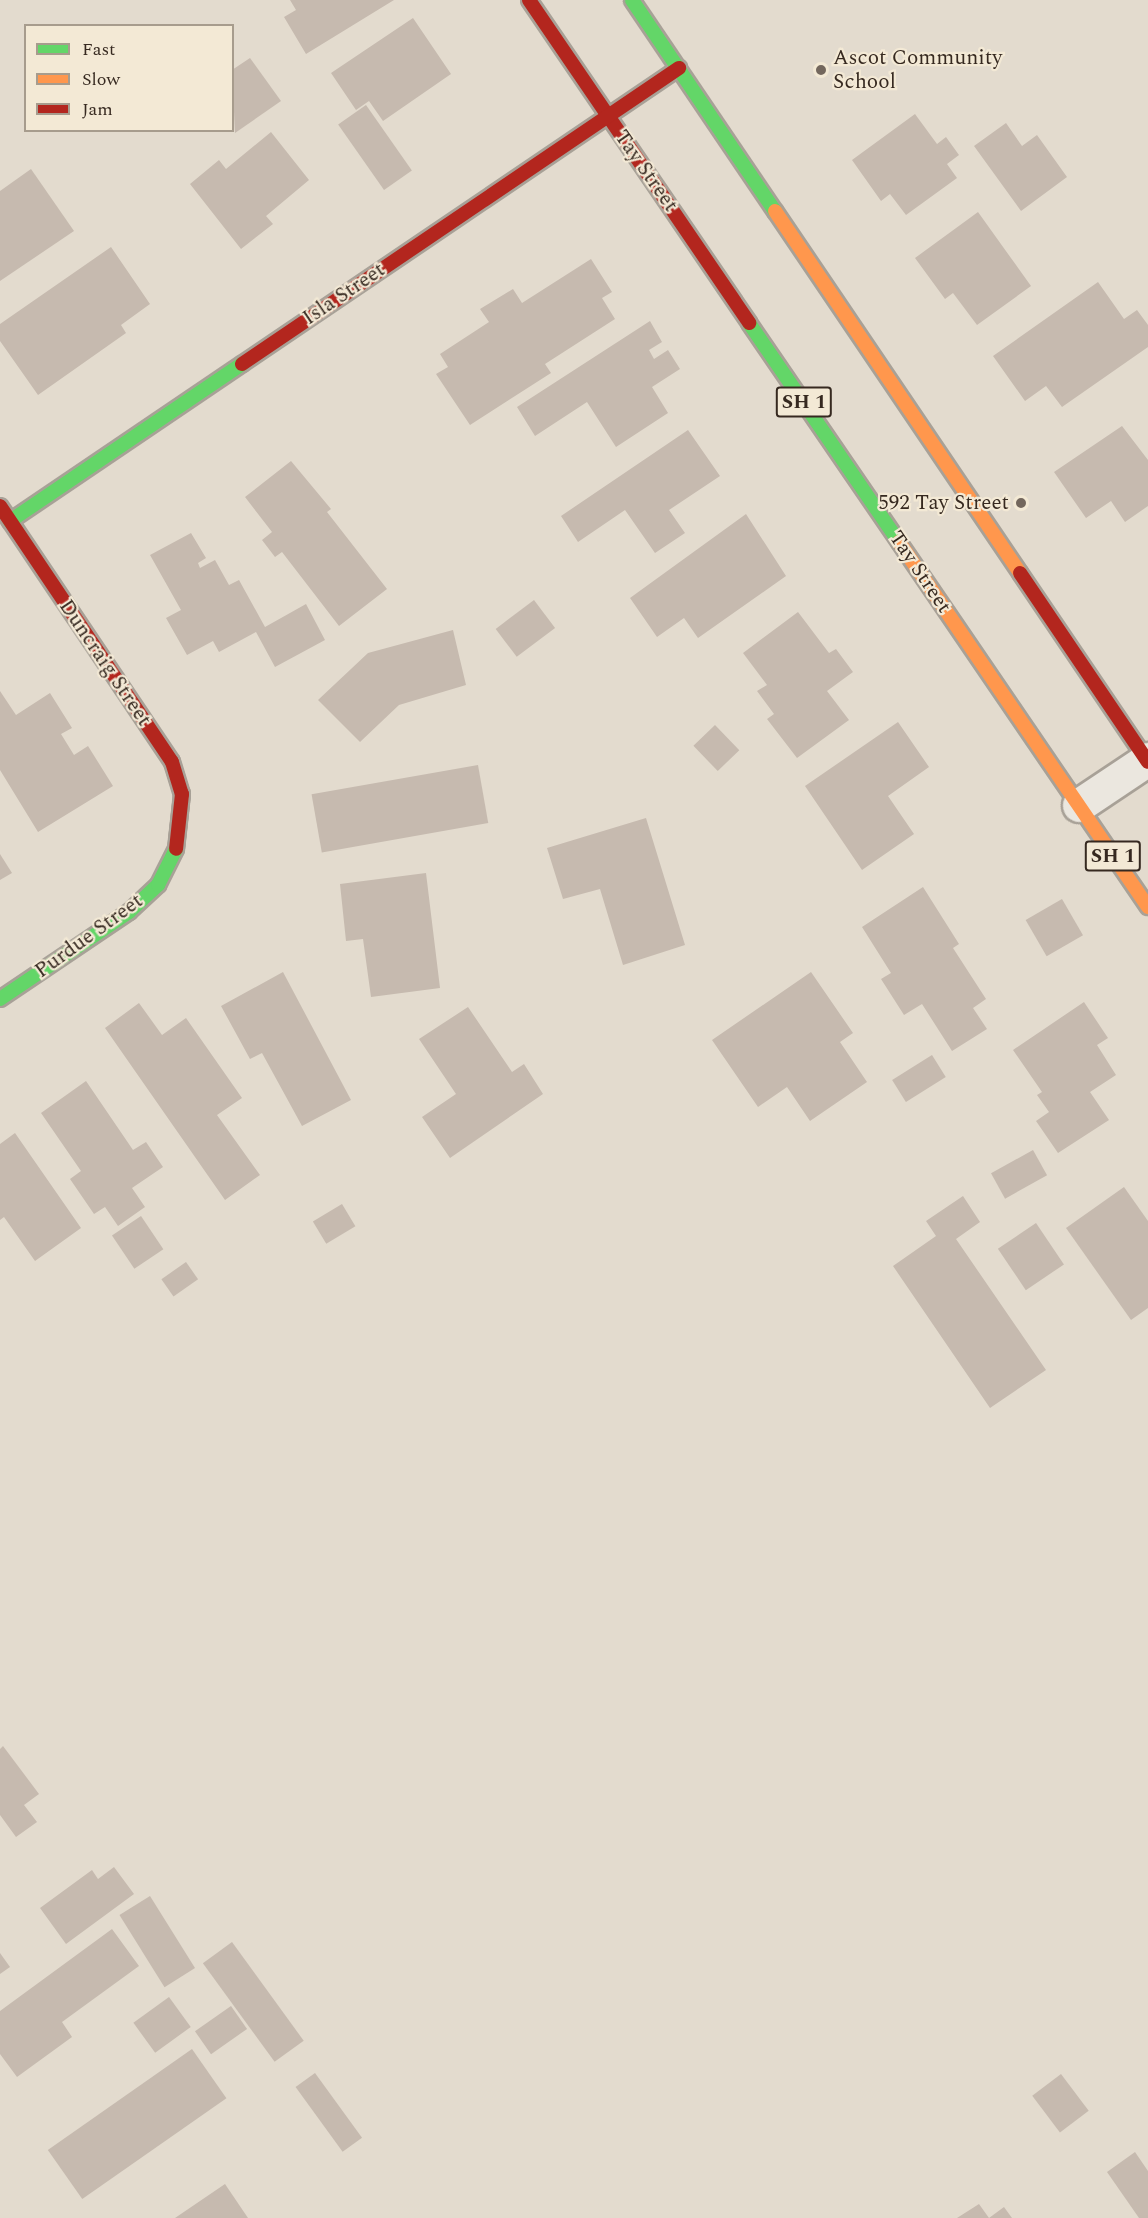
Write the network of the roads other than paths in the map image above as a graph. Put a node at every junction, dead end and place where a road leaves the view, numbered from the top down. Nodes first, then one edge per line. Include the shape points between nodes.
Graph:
1 (529, 0) edge
2 (632, 0) edge
3 (679, 68) junction
4 (607, 115) junction
5 (0, 506) edge
6 (10, 521) junction
7 (1148, 761) edge
8 (1079, 805) junction
9 (181, 830) joint
10 (1148, 907) edge
11 (0, 999) edge

1 - 4 main road, Tay Street / SH 1
2 - 3 main road
3 - 4 main road, Isla Street
3 - 7 main road
4 - 6 main road, Isla Street
4 - 8 main road, Tay Street / SH 1
5 - 6 main road, Duncraig Street
6 - 9 main road, Duncraig Street via 172,762 182,794
7 - 8 street
8 - 10 main road, Tay Street / SH 1
9 - 11 main road, Purdue Street via 174,857 158,885

